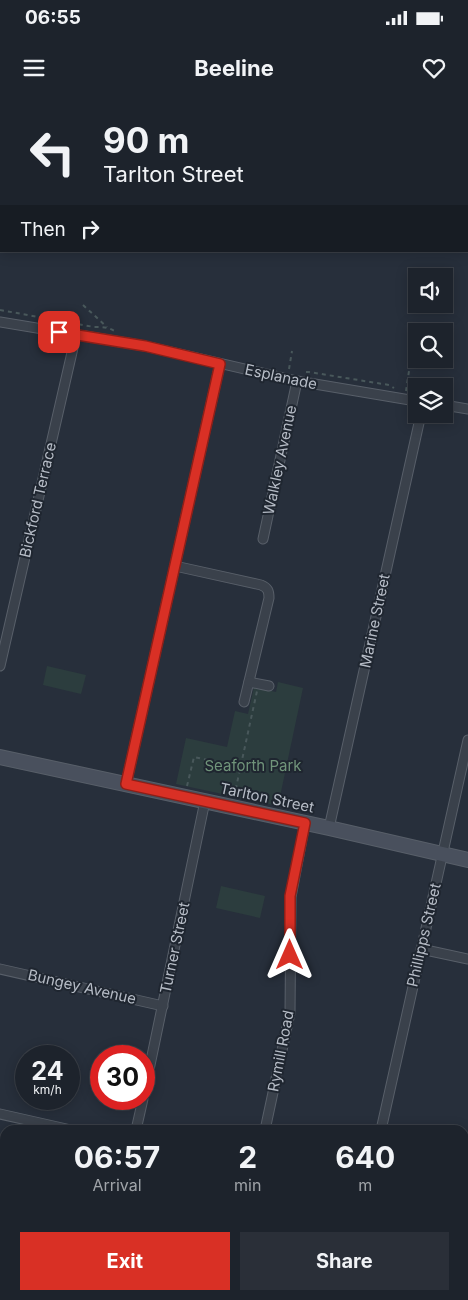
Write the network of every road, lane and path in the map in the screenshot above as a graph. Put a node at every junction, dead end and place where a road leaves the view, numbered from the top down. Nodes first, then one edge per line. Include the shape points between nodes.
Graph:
1 (83, 306) dead end
2 (0, 322) edge
3 (107, 327) dead end
4 (76, 334) junction
5 (292, 351) dead end
6 (220, 364) junction
7 (409, 371) dead end
8 (288, 372) dead end
9 (297, 382) junction
10 (406, 390) dead end
11 (408, 400) edge
12 (453, 407) edge
13 (468, 409) edge
14 (419, 423) edge
15 (263, 539) dead end
16 (175, 566) junction
17 (0, 666) edge
18 (249, 682) junction
19 (264, 685) joint
20 (244, 702) dead end
21 (468, 740) edge
22 (0, 757) edge
23 (241, 767) junction
24 (126, 784) junction
25 (184, 796) junction
26 (206, 801) junction
27 (232, 807) junction
28 (305, 823) junction
29 (329, 828) junction
30 (442, 854) junction
31 (468, 860) edge
32 (421, 949) junction
33 (468, 959) edge
34 (0, 969) edge
35 (163, 1006) junction
36 (155, 1045) edge
37 (141, 1110) edge
38 (0, 1114) edge
39 (28, 1125) edge
40 (137, 1125) edge
41 (266, 1125) edge
42 (382, 1125) edge

1 - 3 path
2 - 4 street, Esplanade
4 - 6 street, Esplanade
4 - 17 street, Bickford Terrace
5 - 8 path
6 - 9 street, Esplanade
6 - 16 street
7 - 10 path
9 - 11 street, Esplanade
9 - 15 street, Walkley Avenue
12 - 13 street
14 - 29 street, Marine Street
16 - 18 street via 262,585 269,592
16 - 24 street
18 - 19 street
18 - 20 street
19 - 23 path
21 - 30 street, Phillipps Street
22 - 24 street, Tarlton Street
23 - 25 path via 194,757
23 - 27 path
24 - 25 street, Tarlton Street
25 - 26 street, Tarlton Street
26 - 27 street, Tarlton Street
26 - 35 street, Turner Street
27 - 28 street, Tarlton Street
28 - 29 street, Tarlton Street
28 - 41 street, Rymill Road via 290,896 290,1013
29 - 30 street, Tarlton Street
30 - 31 street, Tarlton Street
30 - 32 street, Phillipps Street
32 - 33 street
32 - 42 street, Phillipps Street
34 - 35 street, Bungey Avenue
35 - 36 street, Turner Street
37 - 40 street
38 - 39 street

